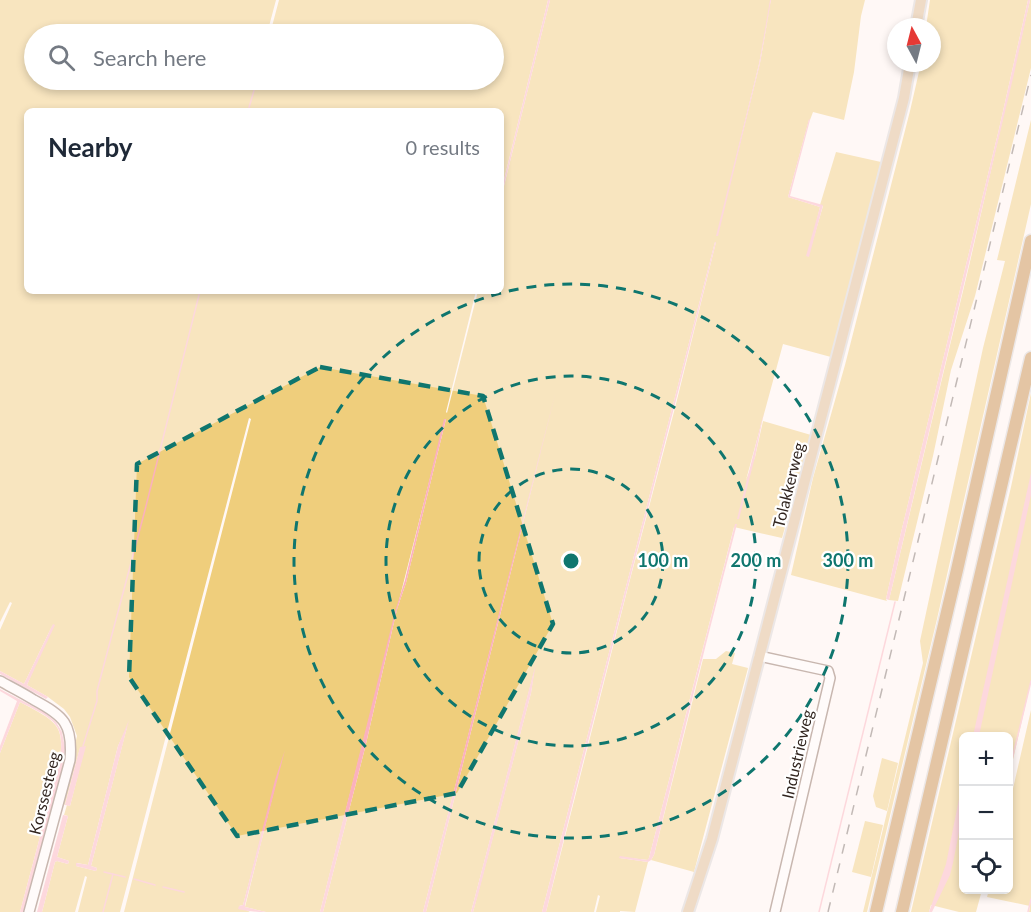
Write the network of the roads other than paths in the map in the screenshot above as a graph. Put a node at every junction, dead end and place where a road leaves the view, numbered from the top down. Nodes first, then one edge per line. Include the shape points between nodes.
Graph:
1 (921, 0) edge
2 (918, 18) edge
3 (908, 72) edge
4 (1031, 241) edge
5 (1031, 358) edge
6 (759, 656) junction
7 (0, 681) edge
8 (29, 912) edge
9 (688, 912) edge
10 (775, 912) edge
11 (876, 912) edge
12 (902, 912) edge

1 - 2 main road
3 - 6 main road, Tolakkerweg
4 - 11 highway
5 - 12 highway
6 - 9 main road, Tolakkerweg via 712,839
6 - 10 street, Industrieweg via 828,671 830,678
7 - 8 street, Korssesteeg via 60,715 70,742 70,760

